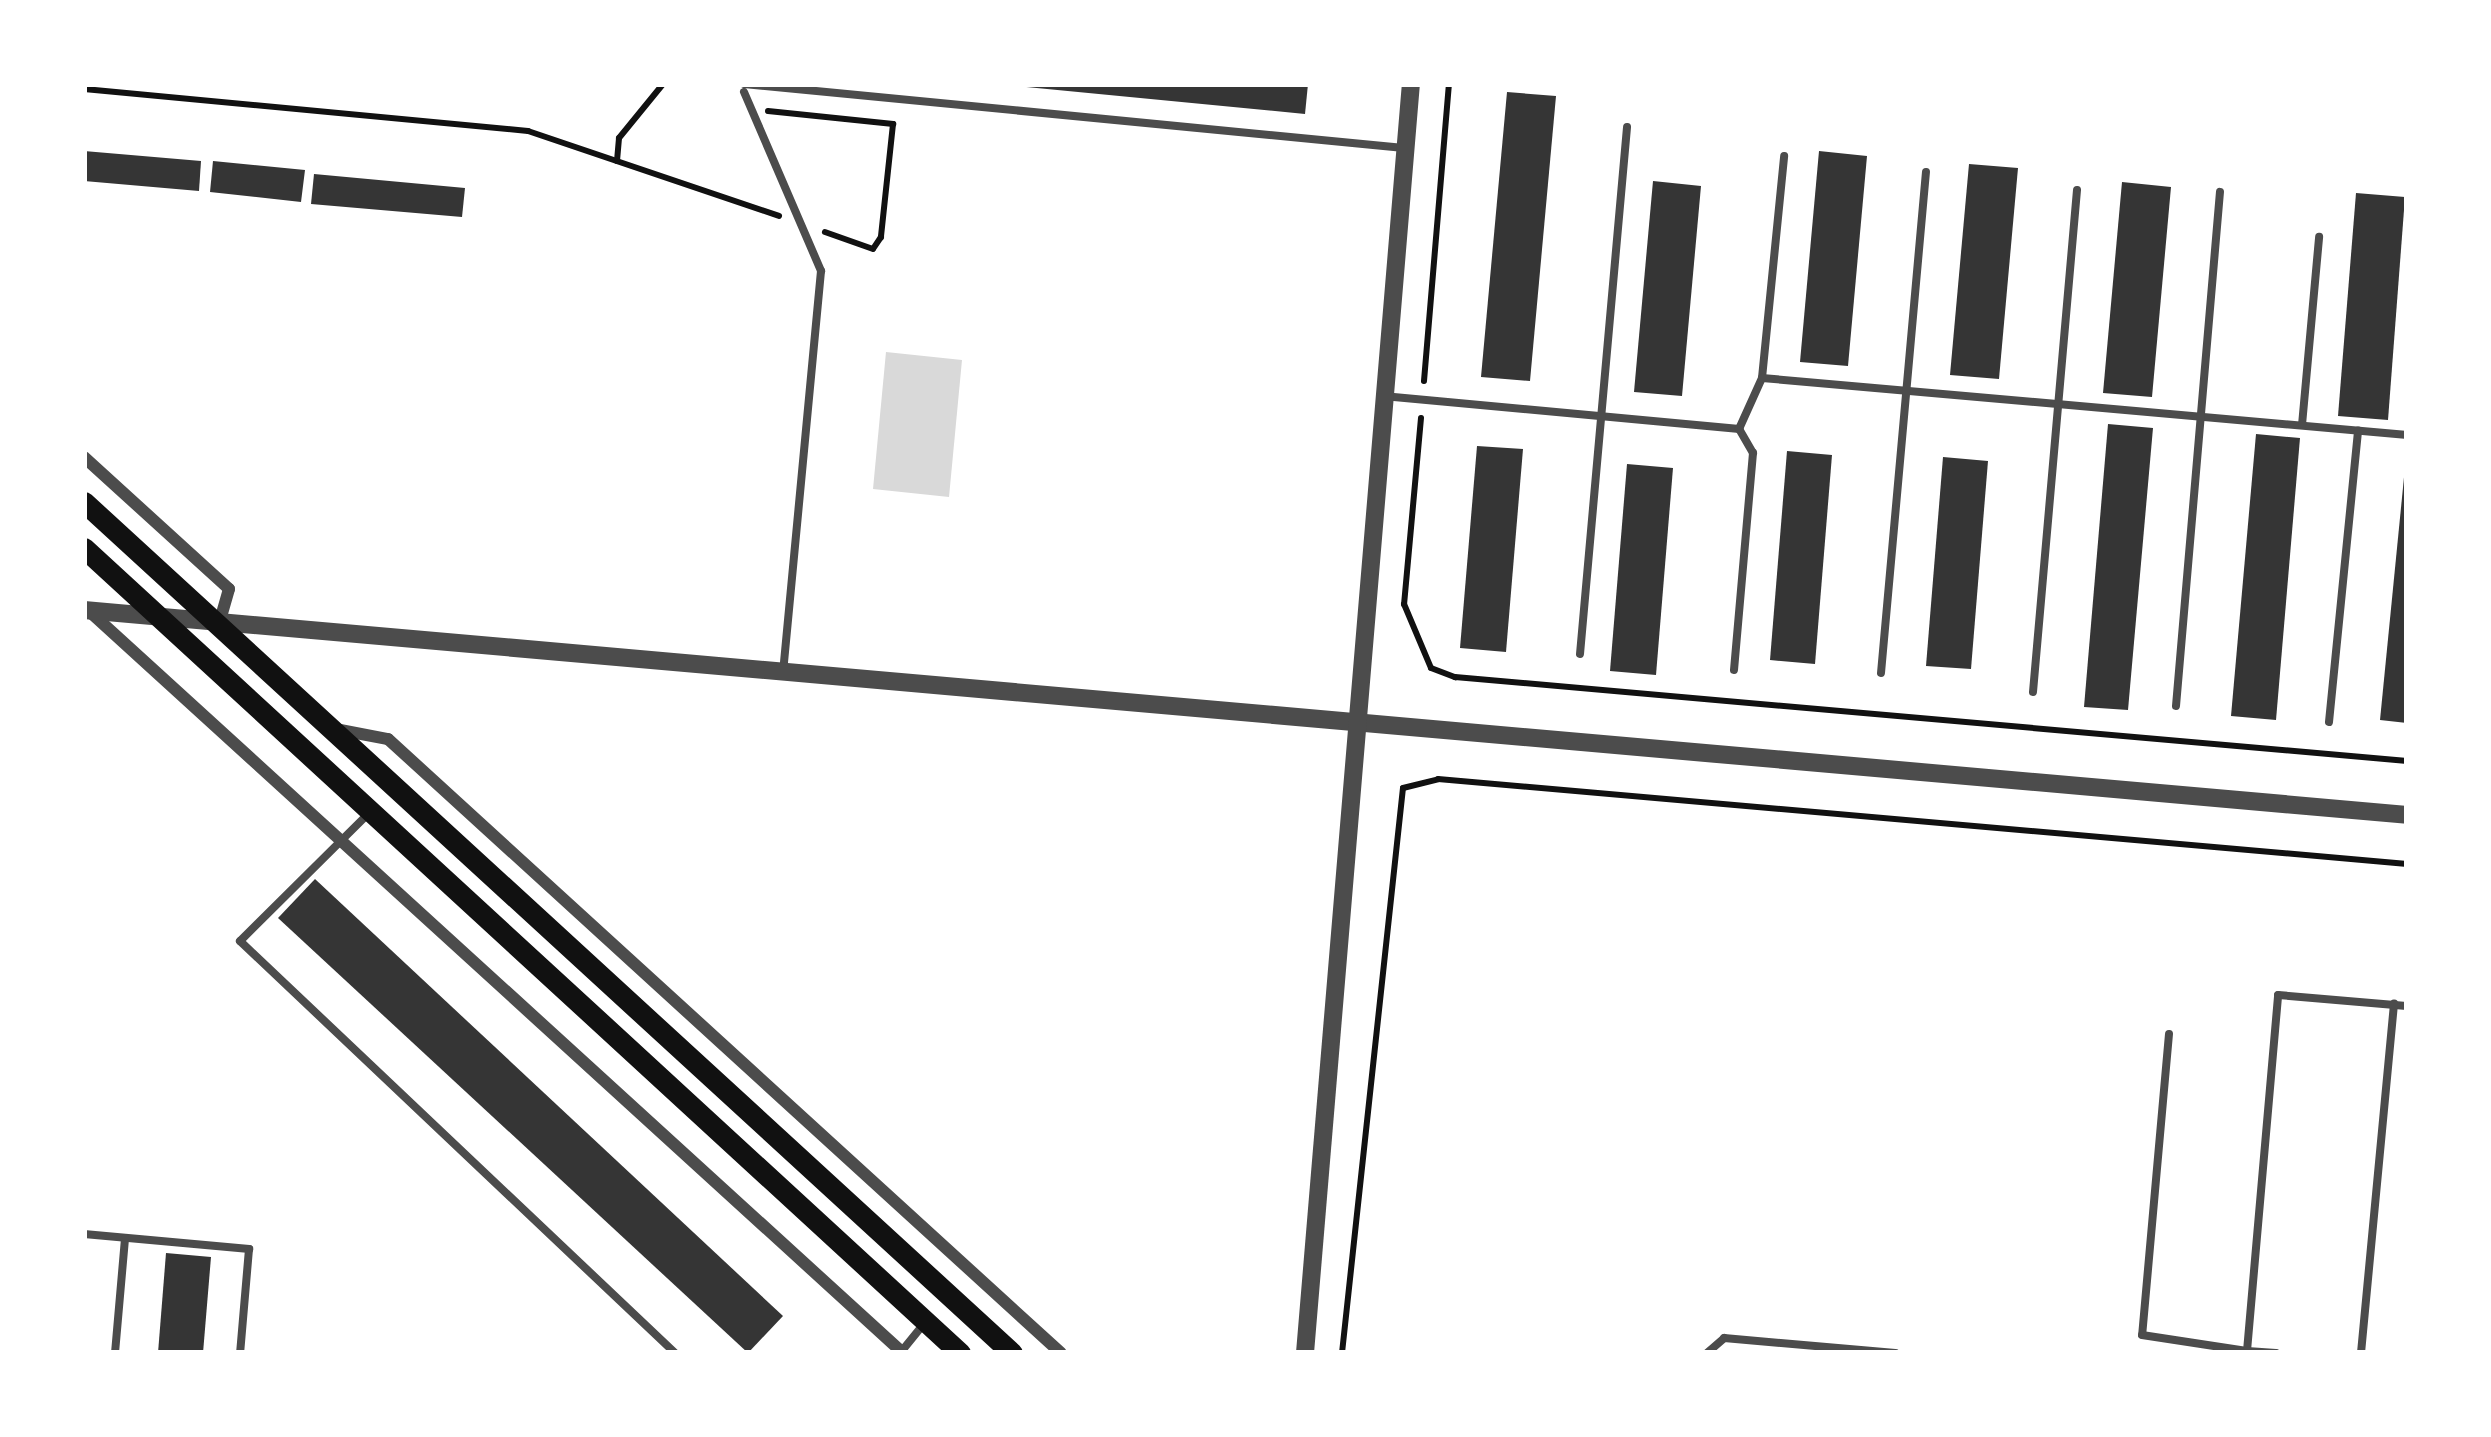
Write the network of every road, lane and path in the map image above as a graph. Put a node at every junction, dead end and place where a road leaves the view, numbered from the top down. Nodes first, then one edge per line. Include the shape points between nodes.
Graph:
1 (663, 84) edge
2 (1411, 84) edge
3 (744, 88) edge
4 (84, 89) edge
5 (751, 109) junction
6 (1627, 127) dead end
7 (1406, 148) junction
8 (1784, 156) dead end
9 (617, 161) junction
10 (1926, 172) dead end
11 (2078, 190) dead end
12 (2220, 192) dead end
13 (800, 224) junction
14 (2319, 237) dead end
15 (1762, 378) junction
16 (1905, 390) junction
17 (1383, 396) junction
18 (2058, 403) junction
19 (1601, 416) junction
20 (2200, 416) junction
21 (2302, 425) junction
22 (1739, 429) junction
23 (2358, 430) junction
24 (2407, 436) edge
25 (84, 457) edge
26 (84, 502) edge
27 (84, 548) edge
28 (85, 609) edge
29 (159, 618) junction
30 (219, 624) junction
31 (1580, 654) dead end
32 (1431, 668) dead end
33 (1734, 670) dead end
34 (783, 673) junction
35 (1881, 673) dead end
36 (2032, 692) dead end
37 (2176, 706) dead end
38 (1360, 715) junction
39 (2329, 722) dead end
40 (328, 728) junction
41 (2407, 761) edge
42 (368, 814) junction
43 (2407, 815) edge
44 (343, 840) junction
45 (2407, 865) edge
46 (2394, 1004) junction
47 (2407, 1006) edge
48 (2169, 1034) dead end
49 (84, 1234) edge
50 (125, 1238) junction
51 (926, 1322) junction
52 (1849, 1351) edge
53 (2247, 1351) edge
54 (901, 1352) edge
55 (115, 1353) edge
56 (240, 1353) edge
57 (675, 1353) edge
58 (960, 1353) edge
59 (1012, 1353) edge
60 (1060, 1353) edge
61 (1305, 1353) edge
62 (1342, 1353) edge
63 (1707, 1353) edge
64 (1895, 1353) edge
65 (2276, 1353) edge
66 (2361, 1353) edge

1 - 9 path via 619,138
2 - 7 street
3 - 5 lane
3 - 7 lane
4 - 9 path via 528,130
5 - 13 lane
5 - 13 path via 893,124 873,248
6 - 19 lane
7 - 17 street
8 - 15 lane
9 - 13 path
10 - 16 lane
11 - 18 lane
12 - 20 lane
13 - 34 lane via 821,271
14 - 21 lane
15 - 16 lane
15 - 22 lane
16 - 18 lane
16 - 35 lane
17 - 19 lane
17 - 38 street
18 - 20 lane
18 - 36 lane
19 - 22 lane
19 - 31 lane
20 - 21 lane
20 - 37 lane
21 - 23 lane
22 - 33 lane via 1753,453
23 - 24 lane
23 - 39 lane
25 - 30 street via 230,589
26 - 30 main road
27 - 29 main road
28 - 29 street
28 - 44 street
29 - 30 street
29 - 42 main road
30 - 34 street
30 - 40 main road
32 - 41 path
34 - 38 street
38 - 43 street
38 - 61 street
40 - 59 main road
40 - 60 street via 388,739
42 - 44 lane
42 - 51 main road
44 - 54 street
44 - 57 lane via 240,941
45 - 62 path via 1438,778 1403,788
46 - 47 lane
46 - 53 lane via 2278,995
46 - 66 lane
48 - 53 lane via 2142,1335
49 - 50 lane
50 - 55 lane
50 - 56 lane via 249,1249
51 - 54 lane
51 - 58 main road
52 - 63 lane via 1724,1338
52 - 64 lane
53 - 65 lane

